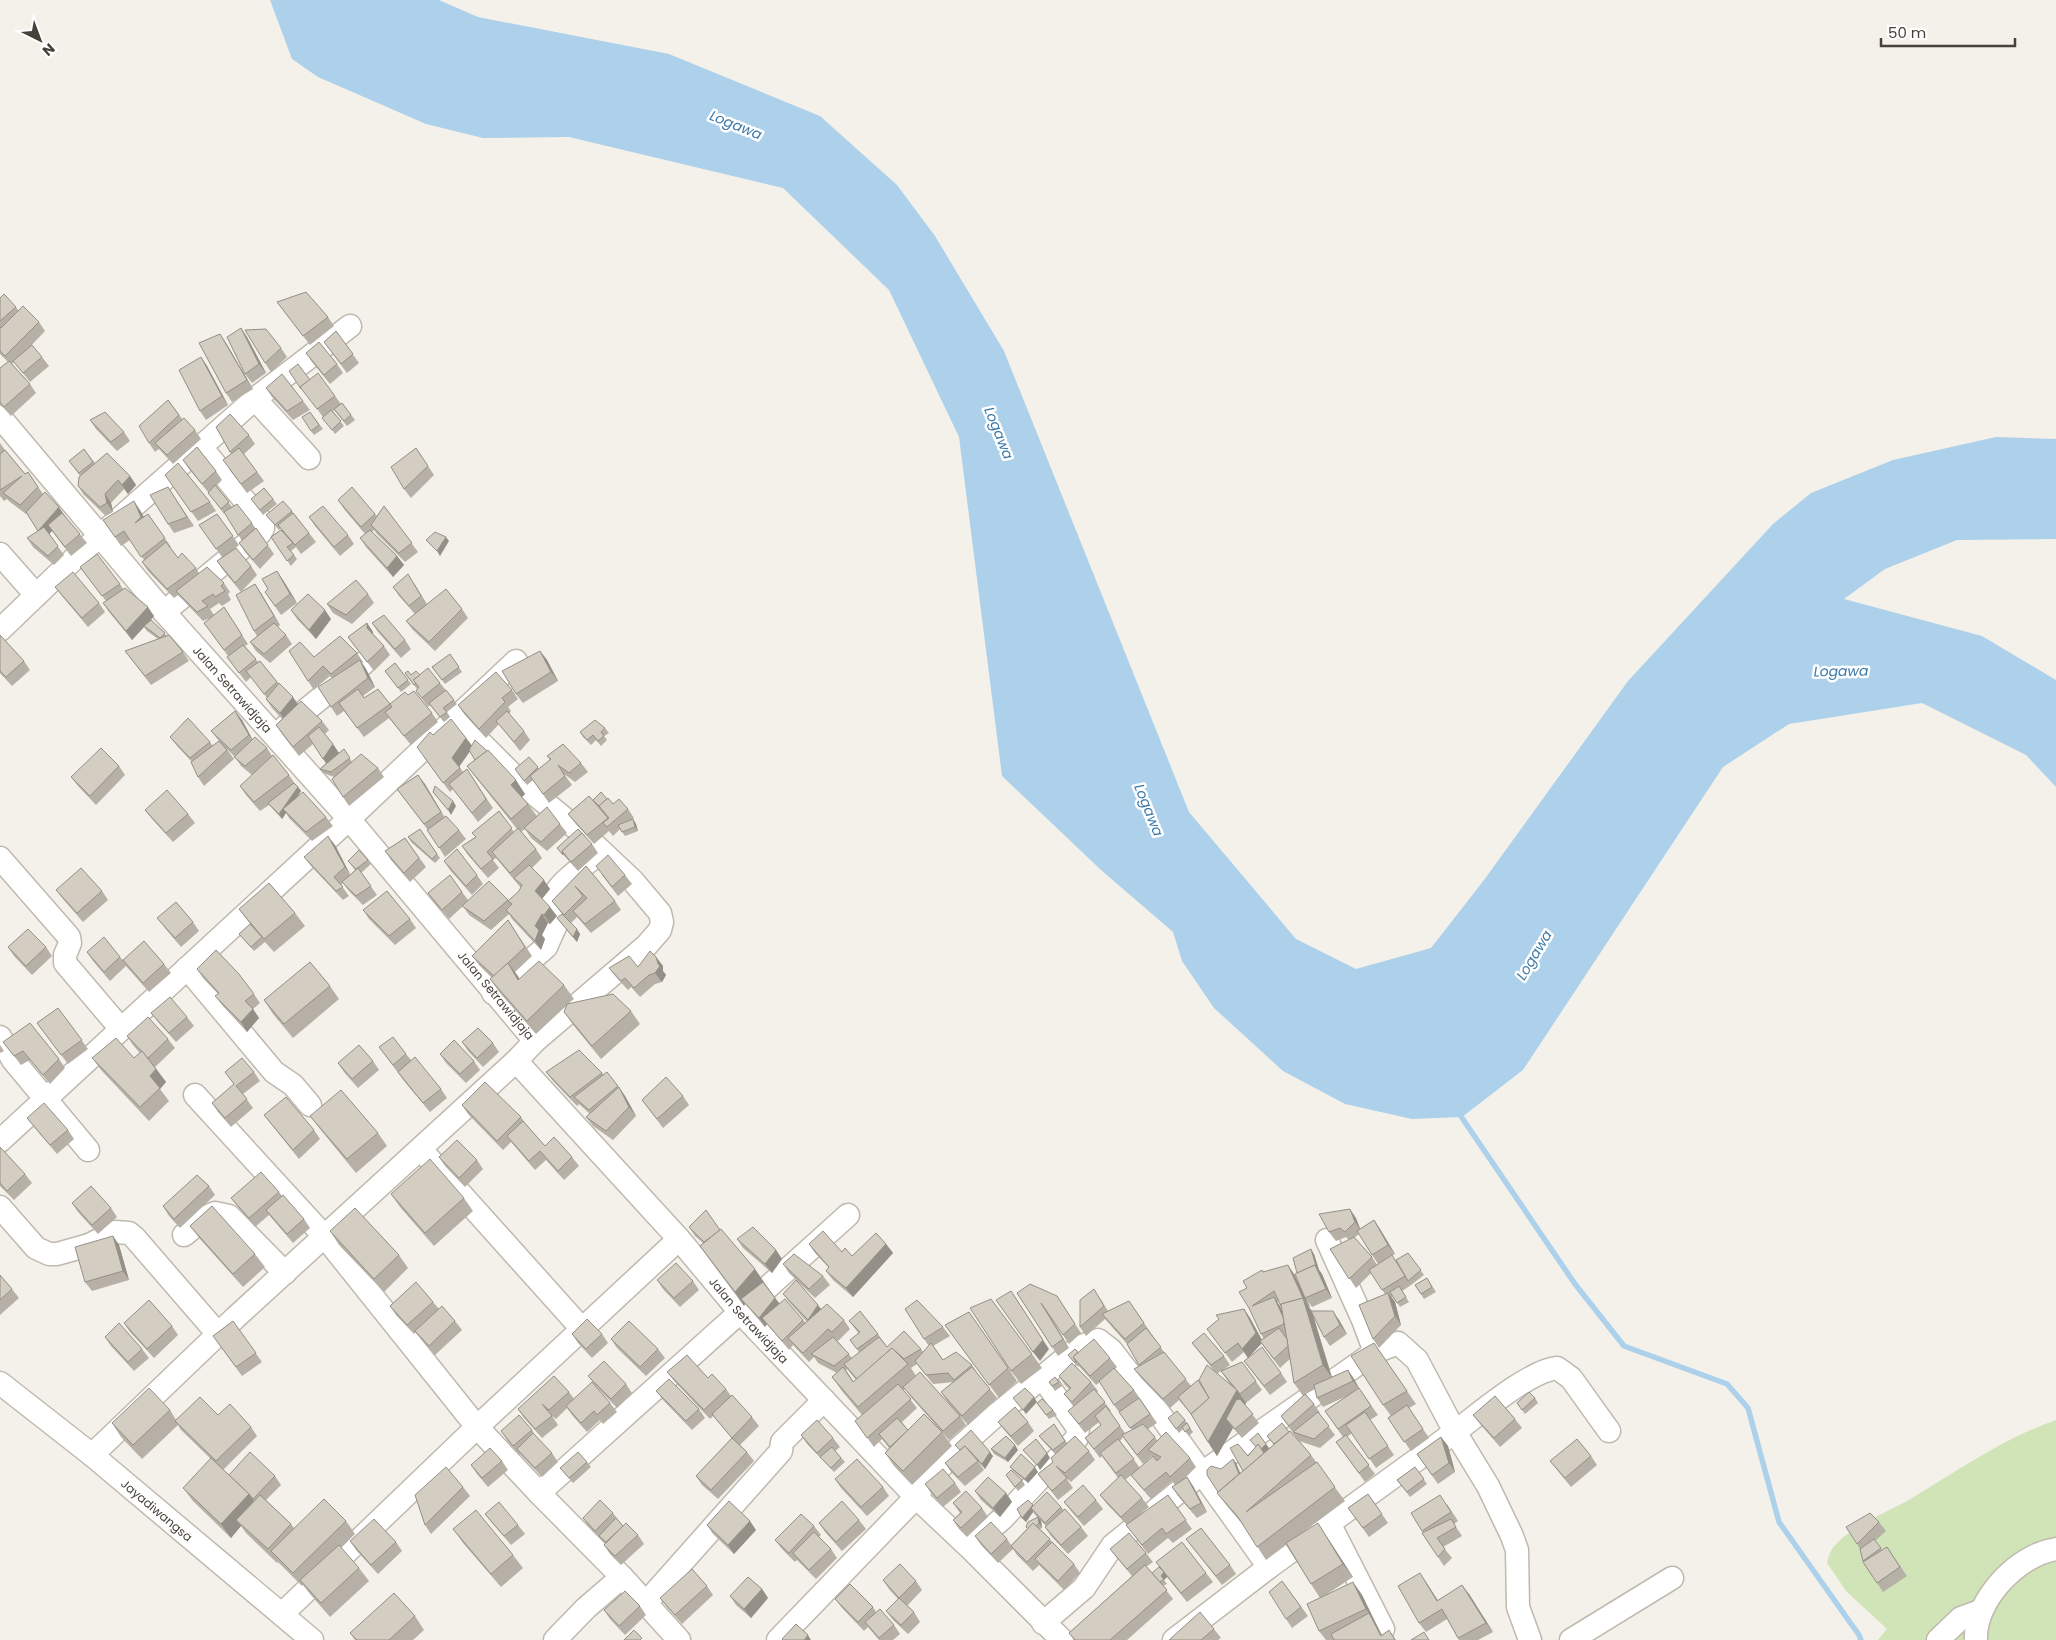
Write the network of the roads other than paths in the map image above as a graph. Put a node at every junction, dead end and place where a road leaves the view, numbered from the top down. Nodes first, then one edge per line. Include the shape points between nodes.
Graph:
1 (350, 326) dead end
2 (255, 399) junction
3 (0, 417) edge
4 (201, 447) junction
5 (309, 458) dead end
6 (100, 536) junction
7 (0, 554) edge
8 (36, 595) junction
9 (164, 612) junction
10 (0, 630) edge
11 (516, 661) edge
12 (364, 663) edge
13 (456, 718) junction
14 (274, 736) junction
15 (349, 819) junction
16 (602, 852) junction
17 (1, 862) edge
18 (187, 968) junction
19 (493, 993) junction
20 (121, 1028) junction
21 (0, 1037) edge
22 (535, 1041) junction
23 (516, 1061) junction
24 (195, 1095) dead end
25 (44, 1100) junction
26 (310, 1105) dead end
27 (0, 1141) edge
28 (88, 1150) dead end
29 (421, 1150) junction
30 (0, 1207) edge
31 (848, 1215) dead end
32 (184, 1235) dead end
33 (325, 1238) junction
34 (679, 1239) junction
35 (1327, 1240) edge
36 (285, 1273) junction
37 (740, 1312) junction
38 (582, 1329) junction
39 (218, 1334) junction
40 (1375, 1352) junction
41 (1042, 1377) junction
42 (0, 1383) edge
43 (824, 1400) junction
44 (477, 1427) junction
45 (1609, 1431) dead end
46 (1455, 1432) junction
47 (92, 1454) junction
48 (1202, 1473) junction
49 (539, 1493) junction
50 (916, 1497) junction
51 (1329, 1523) junction
52 (970, 1548) junction
53 (2056, 1550) edge
54 (1269, 1567) junction
55 (622, 1577) junction
56 (1672, 1578) dead end
57 (645, 1604) junction
58 (1980, 1611) junction
59 (282, 1614) junction
60 (1043, 1623) junction
61 (1382, 1629) dead end
62 (312, 1640) edge
63 (555, 1640) edge
64 (679, 1640) edge
65 (778, 1640) edge
66 (1062, 1640) edge
67 (1174, 1640) edge
68 (1530, 1640) edge
69 (1572, 1640) edge
70 (1938, 1640) edge
71 (1976, 1640) edge

1 - 2 street
2 - 4 street
2 - 5 street
3 - 6 street, Jalan Setrawidjaja
4 - 6 street
4 - 9 street via 263,523 263,528
6 - 8 street
6 - 9 street, Jalan Setrawidjaja
7 - 8 street
8 - 10 street
9 - 14 street, Jalan Setrawidjaja
11 - 13 street
12 - 14 street
13 - 15 street
13 - 16 street via 521,783
14 - 15 street, Jalan Setrawidjaja
15 - 18 street
15 - 19 street, Jalan Setrawidjaja
16 - 19 street via 562,884 554,895 559,918 546,947
16 - 22 street via 660,913 660,930 633,958
17 - 20 street via 69,937 65,963
18 - 20 street
18 - 26 street via 274,1072 293,1085
19 - 22 street, Jalan Setrawidjaja
20 - 25 street
21 - 25 street via 13,1060
22 - 23 street, Jalan Setrawidjaja
23 - 29 street
23 - 34 street, Jalan Setrawidjaja
24 - 33 street
25 - 27 street
25 - 28 street
29 - 33 street
29 - 38 street
30 - 39 street via 36,1248 49,1254 89,1245 115,1232 128,1233
31 - 37 street
32 - 36 street via 215,1213 229,1216
33 - 36 street
33 - 44 street
34 - 37 street, Jalan Setrawidjaja
34 - 38 street
35 - 40 street
36 - 39 street
37 - 43 street, Jalan Setrawidjaja
37 - 49 street
38 - 44 street
39 - 47 street
40 - 46 street via 1398,1343 1417,1360
40 - 48 street
41 - 48 street via 1079,1346 1098,1340 1146,1395
41 - 50 street via 958,1449
41 - 52 street via 1078,1428 1078,1438 1003,1518
42 - 47 street, Jayadiwangsa
43 - 50 street, Jalan Setrawidjaja
43 - 57 street via 782,1442 781,1451
44 - 49 street
44 - 59 street
45 - 46 street via 1571,1378 1557,1368 1546,1369 1530,1378
46 - 51 street
46 - 68 street via 1488,1486 1512,1536 1517,1550 1518,1607
47 - 59 street, Jayadiwangsa
48 - 54 street
48 - 60 street via 1113,1546 1084,1588
49 - 55 street
50 - 52 street, Jalan Setrawidjaja
50 - 65 street
51 - 54 street
51 - 61 street
52 - 60 street, Jalan Setrawidjaja
53 - 58 street via 2035,1557 2013,1571 1995,1588
54 - 67 street
55 - 57 street
55 - 63 street
56 - 69 street
57 - 64 street
58 - 70 street via 1961,1618
58 - 71 street
59 - 62 street, Jayadiwangsa
60 - 66 street, Jalan Setrawidjaja

